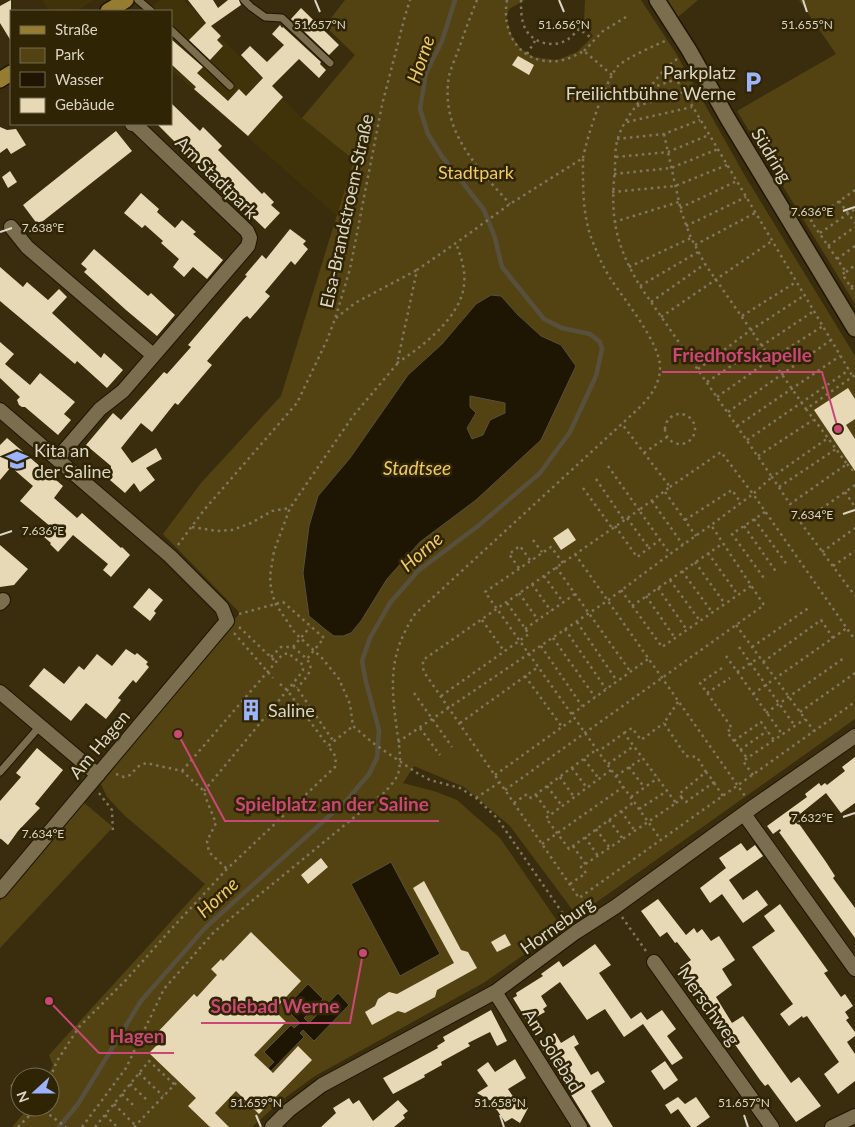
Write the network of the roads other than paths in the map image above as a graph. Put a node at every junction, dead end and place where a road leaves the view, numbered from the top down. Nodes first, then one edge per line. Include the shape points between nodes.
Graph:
1 (126, 0) edge
2 (138, 0) edge
3 (244, 0) edge
4 (657, 0) edge
5 (110, 10) edge
6 (150, 10) edge
7 (172, 31) edge
8 (330, 64) dead end
9 (230, 86) dead end
10 (136, 125) edge
11 (11, 227) dead end
12 (855, 329) edge
13 (153, 355) junction
14 (0, 410) edge
15 (57, 458) junction
16 (0, 692) edge
17 (40, 726) junction
18 (855, 736) edge
19 (0, 772) edge
20 (102, 776) junction
21 (748, 811) junction
22 (0, 891) edge
23 (654, 962) road end
24 (855, 969) edge
25 (495, 992) junction
26 (855, 1116) edge
27 (272, 1127) edge
28 (580, 1127) edge
29 (772, 1127) edge
30 (832, 1127) edge

1 - 5 main road
2 - 6 lane
3 - 8 lane via 265,16 282,18
4 - 12 street, Südring
7 - 9 lane
10 - 13 street, Am Stadtpark via 247,231 250,238 248,246
11 - 13 street via 27,247
13 - 15 street, Am Stadtpark via 122,392 100,409
14 - 15 street
15 - 20 street, Am Hagen via 170,556 222,608 226,621
16 - 17 street
17 - 19 lane
17 - 20 street
18 - 21 street, Horneburg
20 - 22 street, Am Hagen
21 - 24 street
21 - 25 street, Horneburg
23 - 29 street, Merschweg
25 - 27 street, Horneburg via 322,1085
25 - 28 street, Am Solebad
26 - 30 street

